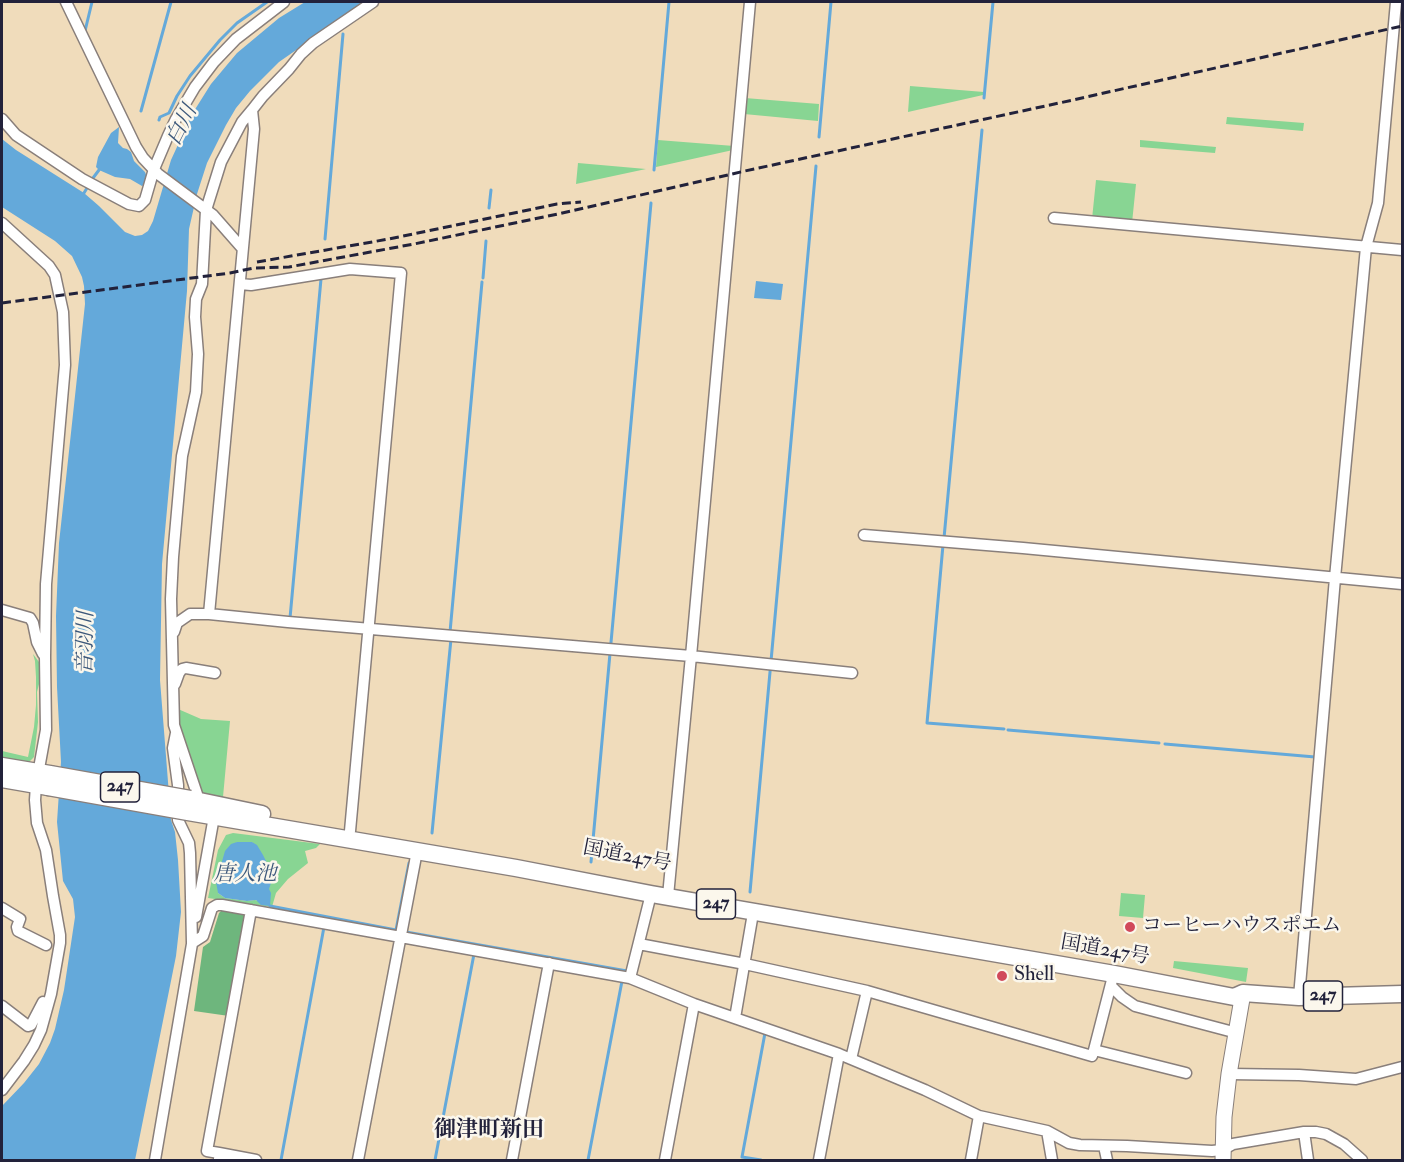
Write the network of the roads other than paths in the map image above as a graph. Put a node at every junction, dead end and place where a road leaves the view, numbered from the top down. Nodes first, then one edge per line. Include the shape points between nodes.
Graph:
1 (66, 2) edge
2 (284, 2) edge
3 (373, 2) edge
4 (750, 2) edge
5 (1395, 2) edge
6 (252, 110) junction
7 (2, 119) edge
8 (156, 171) junction
9 (204, 209) junction
10 (1054, 218) dead end
11 (2, 223) edge
12 (1366, 247) junction
13 (242, 248) junction
14 (1402, 250) edge
15 (240, 284) junction
16 (864, 535) dead end
17 (1335, 578) junction
18 (1402, 584) edge
19 (2, 610) edge
20 (209, 614) junction
21 (368, 629) junction
22 (172, 639) junction
23 (691, 656) junction
24 (45, 657) junction
25 (215, 673) dead end
26 (852, 673) dead end
27 (173, 690) junction
28 (176, 733) junction
29 (2, 766) edge
30 (2, 780) edge
31 (43, 780) junction
32 (191, 804) junction
33 (215, 811) junction
34 (350, 831) junction
35 (417, 851) junction
36 (662, 892) junction
37 (2, 908) edge
38 (251, 910) junction
39 (753, 919) dead end
40 (400, 937) junction
41 (192, 943) junction
42 (639, 944) junction
43 (46, 945) dead end
44 (549, 963) junction
45 (745, 964) junction
46 (630, 978) junction
47 (1112, 980) junction
48 (867, 991) junction
49 (1243, 993) junction
50 (51, 994) junction
51 (1402, 994) edge
52 (1299, 997) junction
53 (694, 1004) junction
54 (2, 1006) edge
55 (735, 1018) junction
56 (1237, 1034) junction
57 (1094, 1050) junction
58 (839, 1054) junction
59 (851, 1059) junction
60 (1402, 1067) edge
61 (1186, 1073) dead end
62 (1229, 1074) junction
63 (2, 1090) edge
64 (979, 1116) junction
65 (1047, 1131) junction
66 (1304, 1132) junction
67 (1104, 1146) junction
68 (1223, 1155) edge
69 (219, 1157) edge
70 (155, 1161) edge
71 (256, 1161) edge
72 (358, 1161) edge
73 (512, 1161) edge
74 (665, 1161) edge
75 (819, 1161) edge
76 (971, 1161) edge
77 (1052, 1161) edge
78 (1107, 1161) edge
79 (1308, 1161) edge
80 (1362, 1161) edge

1 - 8 street via 136,147
2 - 8 street via 236,39 195,87 176,119
3 - 6 street via 307,48
4 - 23 street
5 - 12 street via 1378,203
6 - 9 street via 221,162
6 - 13 street via 254,129
7 - 8 street via 16,135 45,155 129,204 140,206 145,200
8 - 9 street
9 - 13 street
9 - 22 street via 202,284 195,317 196,392 182,456 173,557
10 - 12 street
11 - 24 street via 49,266 55,275 63,312 65,365 46,584
12 - 14 street
12 - 17 street
13 - 15 street
15 - 20 street
15 - 21 street via 350,269 401,273
16 - 17 street
17 - 18 street
17 - 52 street
19 - 24 street via 30,618
20 - 21 street
20 - 22 street via 190,614 177,623
21 - 23 street
21 - 34 street
22 - 27 street
23 - 26 street
23 - 36 street
24 - 31 street
25 - 27 street via 182,669
27 - 28 street
28 - 32 street via 197,794
28 - 41 street via 173,748 178,820 190,854
29 - 31 highway, 国道247号 / 247
30 - 31 highway, 国道247号 / 247
31 - 32 highway, 国道247号 / 247, bridge
31 - 50 street via 35,800 37,823 46,850 60,935
32 - 33 highway, 国道247号 / 247
33 - 34 highway, 国道247号 / 247
33 - 35 highway, 国道247号 / 247
33 - 41 street
34 - 36 highway, 国道247号 / 247 via 510,856
35 - 36 highway, 国道247号 / 247
35 - 40 street
36 - 42 street
36 - 47 highway, 国道247号 / 247
36 - 49 highway, 国道247号 / 247 via 1166,974 1236,988
37 - 43 street via 20,919 18,931
38 - 40 street
38 - 41 street via 214,906 203,936
38 - 69 street via 207,1151
39 - 45 street
40 - 44 street
40 - 72 street
41 - 70 street
42 - 45 street
42 - 46 street
44 - 46 street
44 - 73 street
45 - 48 street
45 - 55 street
46 - 53 street
47 - 49 highway, 国道247号 / 247 via 1234,997
47 - 56 street via 1122,997 1135,1006
47 - 57 street
48 - 57 street via 1092,1056
48 - 59 street
49 - 52 highway, 国道247号 / 247
49 - 56 main road
50 - 54 street via 28,1026
50 - 63 street via 34,1045
51 - 52 highway, 国道247号 / 247
53 - 55 street
53 - 74 street
55 - 58 street
56 - 62 main road
57 - 61 street
58 - 59 street
58 - 75 street
59 - 64 street
60 - 62 street via 1356,1079
62 - 68 main road
64 - 65 street
64 - 76 street
65 - 67 street via 1069,1143
65 - 77 street
66 - 68 street via 1233,1144
66 - 79 street
66 - 80 street via 1326,1134
67 - 68 street via 1212,1151
67 - 78 street
69 - 71 street

